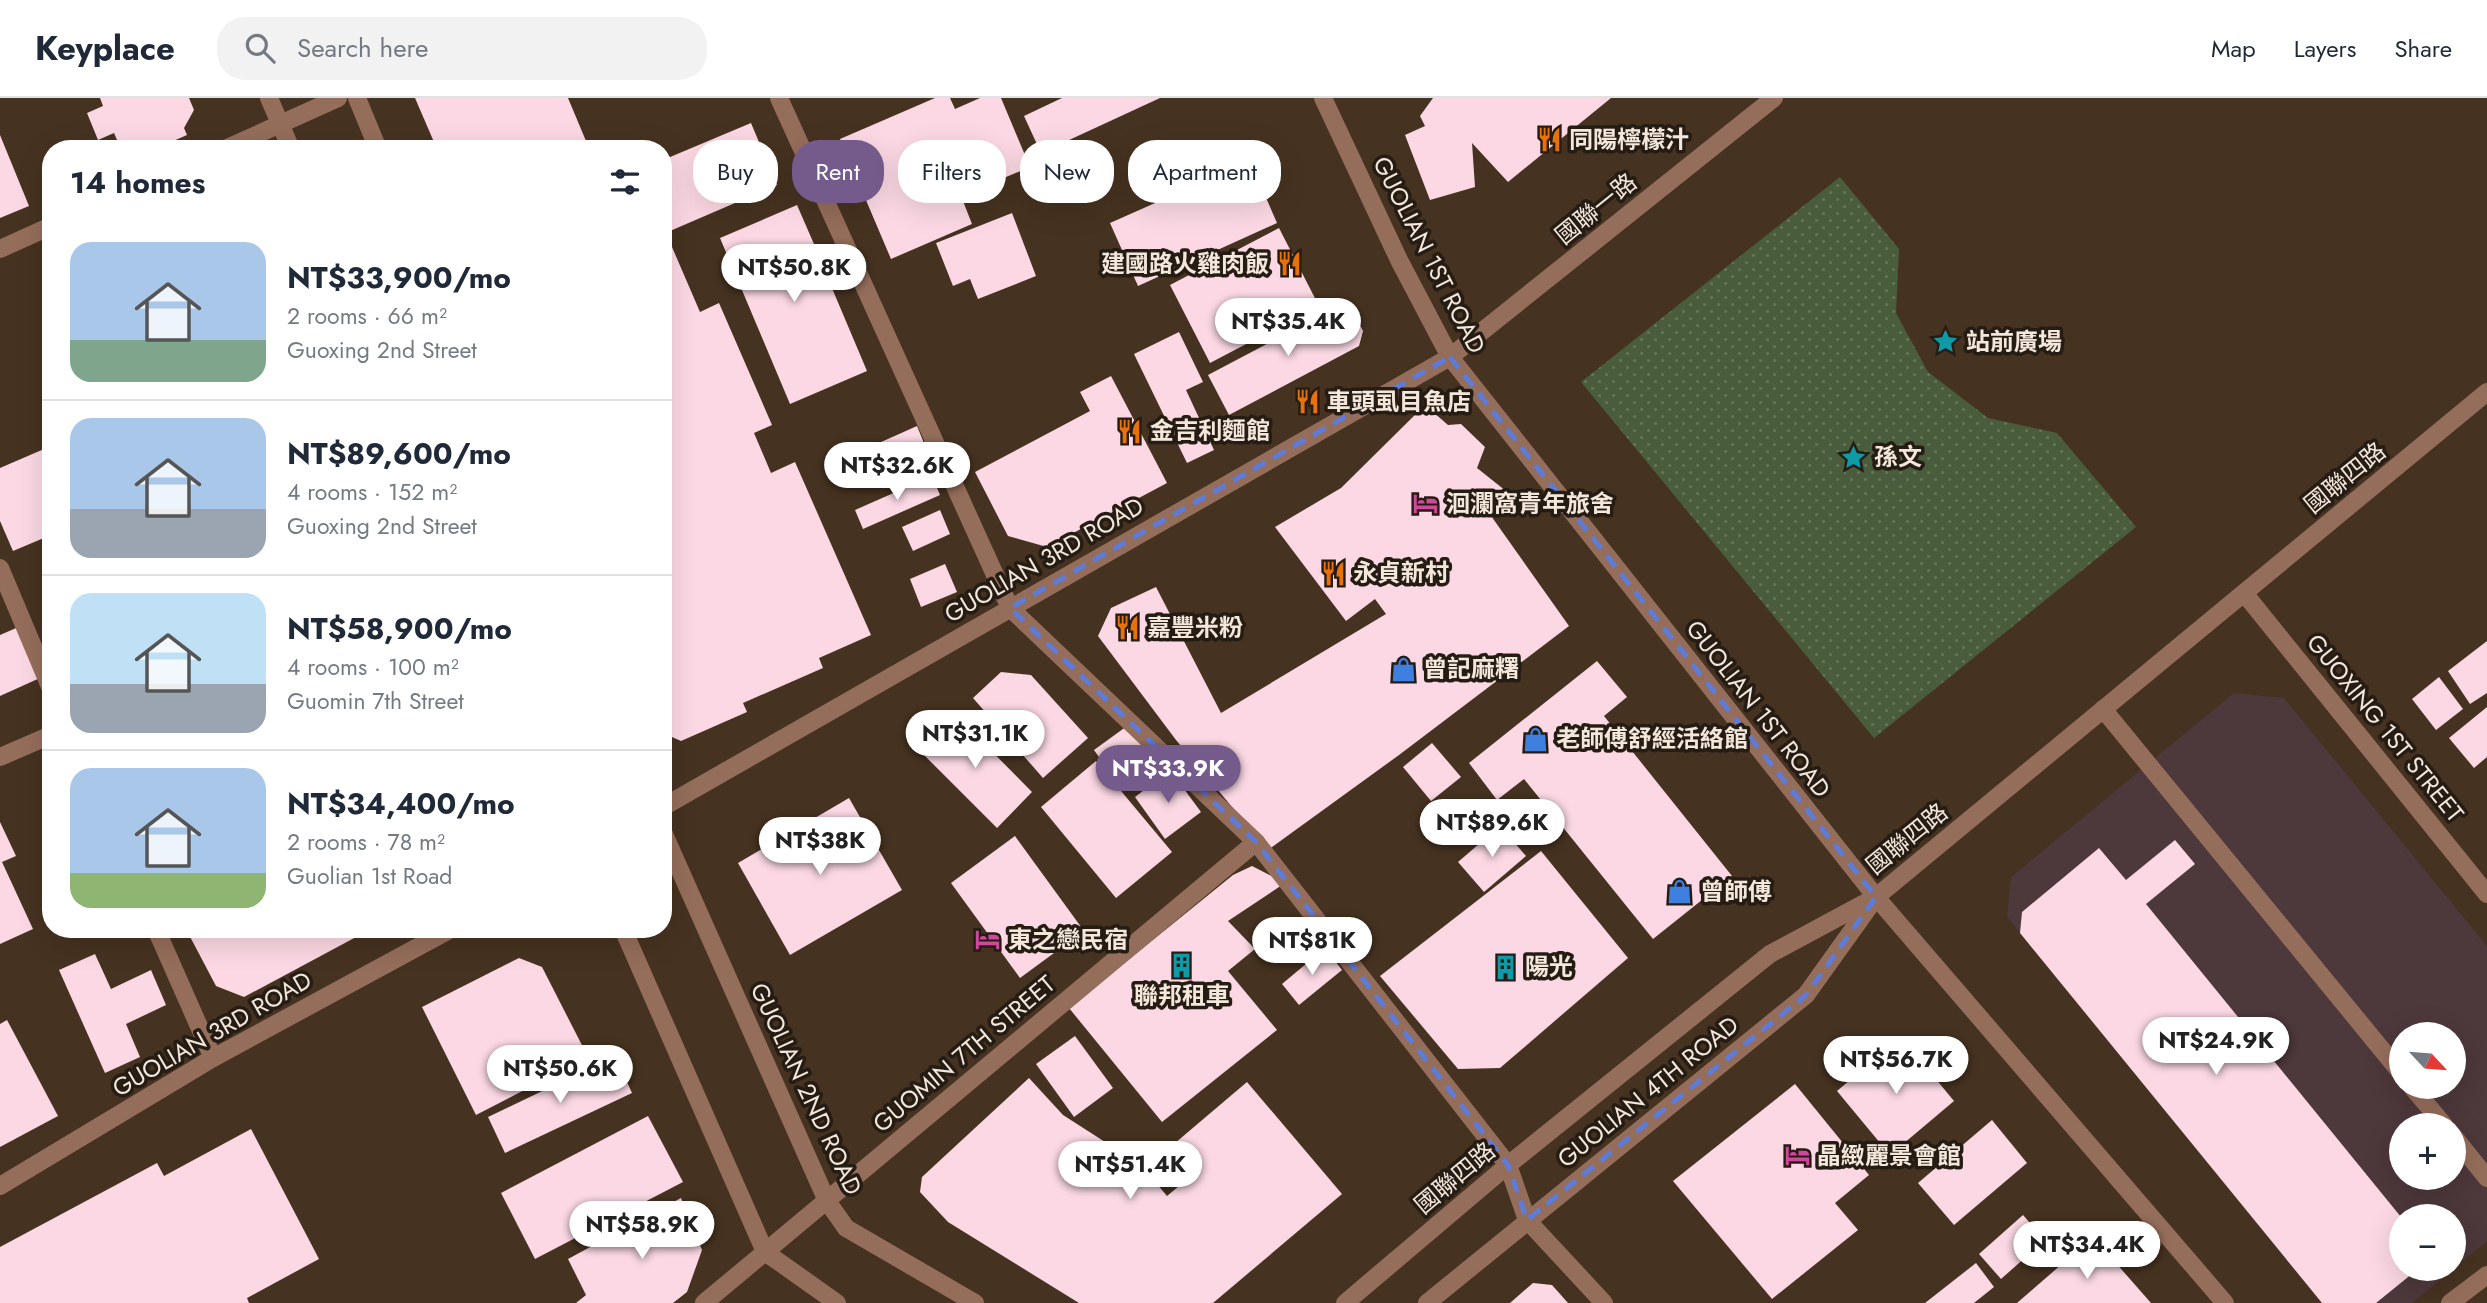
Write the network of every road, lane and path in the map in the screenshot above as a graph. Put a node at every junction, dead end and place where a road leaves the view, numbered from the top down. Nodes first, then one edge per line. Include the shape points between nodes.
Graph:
1 (269, 98) edge
2 (338, 98) edge
3 (357, 98) edge
4 (779, 98) edge
5 (1323, 98) edge
6 (1774, 98) edge
7 (281, 124) junction
8 (245, 140) edge
9 (287, 140) edge
10 (374, 140) edge
11 (42, 230) edge
12 (0, 249) edge
13 (1450, 357) junction
14 (2487, 392) edge
15 (0, 568) edge
16 (2244, 593) junction
17 (1010, 608) junction
18 (42, 668) edge
19 (2103, 709) junction
20 (42, 738) edge
21 (0, 757) edge
22 (672, 802) edge
23 (1256, 842) junction
24 (672, 852) edge
25 (2487, 894) edge
26 (1875, 897) junction
27 (160, 938) edge
28 (434, 938) edge
29 (628, 938) edge
30 (213, 1058) junction
31 (2389, 1058) edge
32 (2422, 1099) edge
33 (2434, 1113) edge
34 (2466, 1152) edge
35 (1508, 1165) junction
36 (2487, 1178) edge
37 (0, 1186) edge
38 (827, 1201) junction
39 (1527, 1220) junction
40 (765, 1252) junction
41 (2487, 1275) edge
42 (704, 1303) edge
43 (837, 1303) edge
44 (975, 1303) edge
45 (1345, 1303) edge
46 (1427, 1303) edge
47 (1604, 1303) edge
48 (2225, 1303) edge
49 (2450, 1303) edge

1 - 7 street
2 - 7 street
3 - 10 street
4 - 17 street
5 - 13 street, GUOLIAN 1ST ROAD via 1399,261
6 - 13 street, 國聯一路
7 - 8 street
7 - 9 street
11 - 12 street
13 - 17 street, GUOLIAN 3RD ROAD
13 - 26 street, GUOLIAN 1ST ROAD
14 - 16 street, 國聯四路
15 - 18 street
16 - 19 street, 國聯四路
16 - 25 street, GUOXING 1ST STREET
17 - 22 street, GUOLIAN 3RD ROAD
17 - 23 street
19 - 26 street, 國聯四路
19 - 31 street
20 - 21 street
23 - 35 street
23 - 38 street, GUOMIN 7TH STREET
24 - 38 street, GUOLIAN 2ND ROAD
26 - 35 street, 國聯四路 via 1770,954
26 - 39 street, GUOLIAN 4TH ROAD via 1806,995
26 - 48 street, GUOLIAN 1ST ROAD
27 - 30 street
28 - 30 street, GUOLIAN 3RD ROAD
29 - 40 street
30 - 37 street, GUOLIAN 3RD ROAD
32 - 33 street
34 - 36 street
35 - 39 street
35 - 45 street, 國聯四路
38 - 40 street, GUOMIN 7TH STREET
38 - 44 street, GUOLIAN 2ND ROAD via 846,1228
39 - 46 street, GUOLIAN 4TH ROAD
39 - 47 street
40 - 42 street, GUOMIN 7TH STREET
40 - 43 street
41 - 49 street

